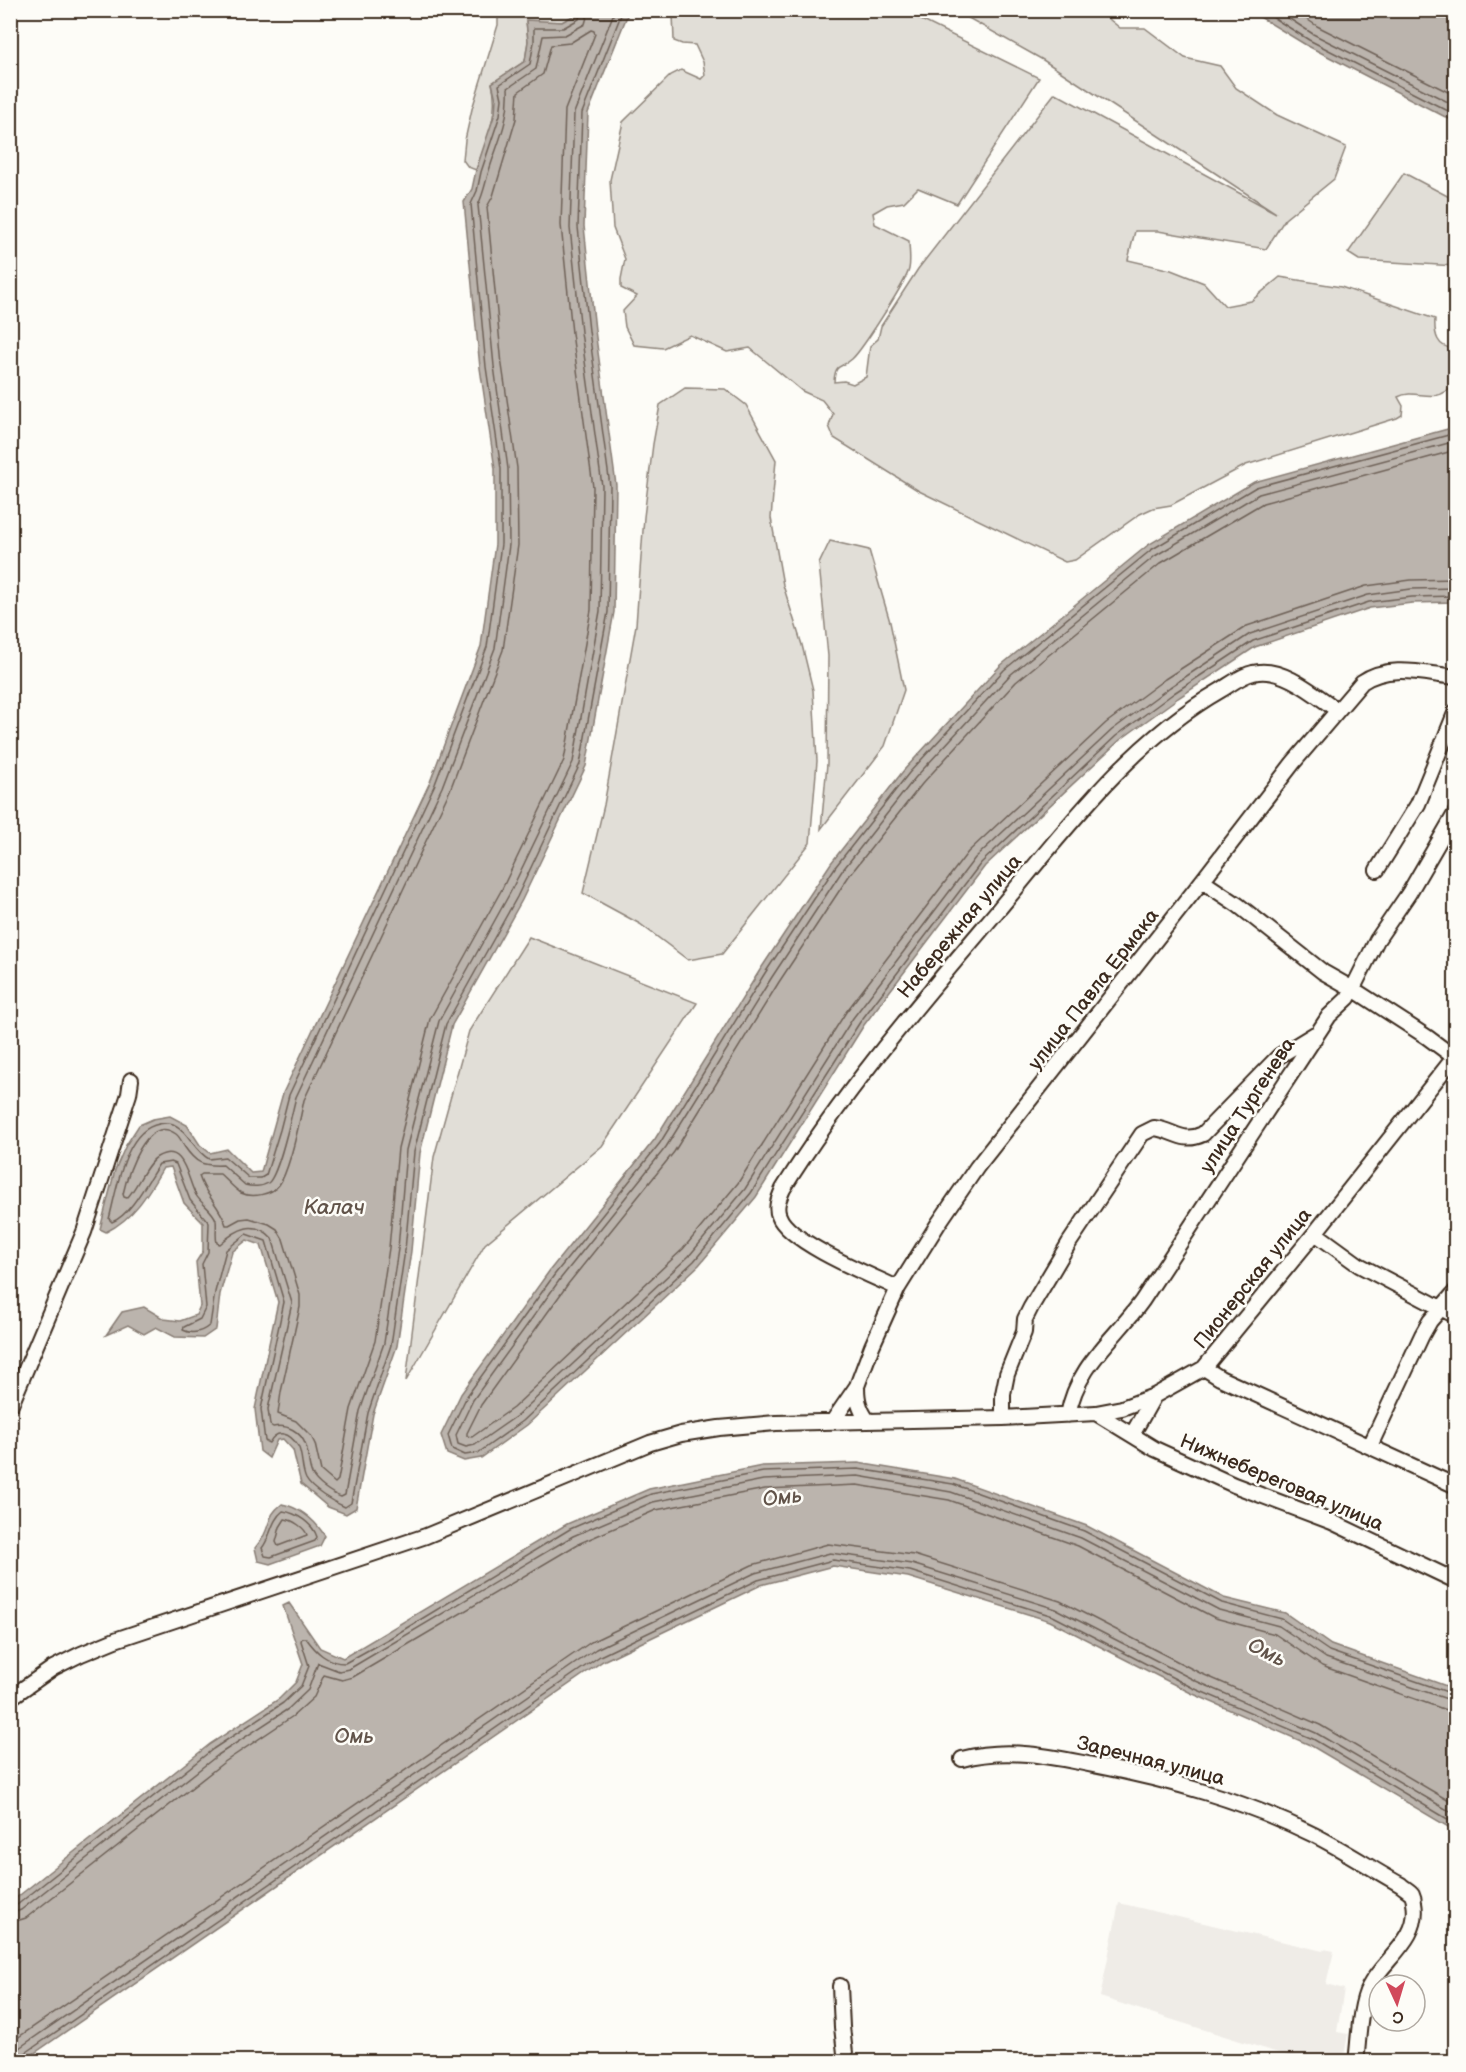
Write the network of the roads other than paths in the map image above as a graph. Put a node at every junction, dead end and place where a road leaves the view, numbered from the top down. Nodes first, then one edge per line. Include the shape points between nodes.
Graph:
1 (1455, 678) edge
2 (1337, 710) junction
3 (1455, 711) edge
4 (1455, 812) edge
5 (1377, 870) dead end
6 (1202, 881) junction
7 (1353, 989) junction
8 (1318, 1032) junction
9 (1454, 1056) edge
10 (131, 1080) dead end
11 (1315, 1233) junction
12 (898, 1288) junction
13 (1455, 1291) edge
14 (1442, 1308) junction
15 (1455, 1316) edge
16 (1204, 1368) junction
17 (857, 1386) junction
18 (1154, 1396) junction
19 (10, 1407) edge
20 (1096, 1413) junction
21 (1068, 1415) junction
22 (1003, 1418) junction
23 (867, 1420) junction
24 (833, 1421) junction
25 (1132, 1435) junction
26 (1370, 1446) junction
27 (1455, 1486) edge
28 (1455, 1581) edge
29 (10, 1698) edge
30 (962, 1758) dead end
31 (840, 1986) dead end
32 (846, 2061) edge
33 (1356, 2061) edge

1 - 2 street, улица Павла Ермака via 1383,672 1362,682
2 - 6 street, улица Павла Ермака
2 - 12 street, Набережная улица via 1296,682 1262,671 1251,673 1209,697 1170,724 1080,812 854,1084 783,1189 777,1211 783,1224 796,1236
3 - 5 street via 1418,804
4 - 7 street, улица Тургенева via 1377,940
6 - 7 street via 1323,972
6 - 12 street, улица Павла Ермака via 977,1167
7 - 8 street, улица Тургенева
7 - 9 street
8 - 21 street, улица Тургенева via 1142,1301 1086,1368 1076,1384
8 - 22 street via 1278,1056 1203,1134 1186,1139 1154,1128 1142,1134 1030,1306 1007,1374
9 - 11 street, Пионерская улица
10 - 19 street via 84,1232
11 - 14 street via 1359,1265
11 - 16 street, Пионерская улица
12 - 17 street, улица Павла Ермака
13 - 14 street
14 - 15 street
14 - 26 street via 1422,1335
16 - 18 street, Пионерская улица
16 - 26 street
17 - 23 street via 860,1409
17 - 24 street, улица Павла Ермака
18 - 20 street, Пионерская улица
18 - 25 street
20 - 21 street, Пионерская улица
20 - 25 street, Нижнебереговая улица
21 - 22 street, Пионерская улица
22 - 23 street, Пионерская улица
23 - 24 street, Пионерская улица
24 - 29 street, Пионерская улица via 719,1428 650,1443 426,1536 106,1643 53,1668
25 - 28 street, Нижнебереговая улица via 1234,1485 1332,1522
26 - 27 street
30 - 33 street, Заречная улица via 1034,1754 1184,1785 1314,1835 1401,1885 1413,1895 1414,1922 1404,1944 1369,1988
31 - 32 street

